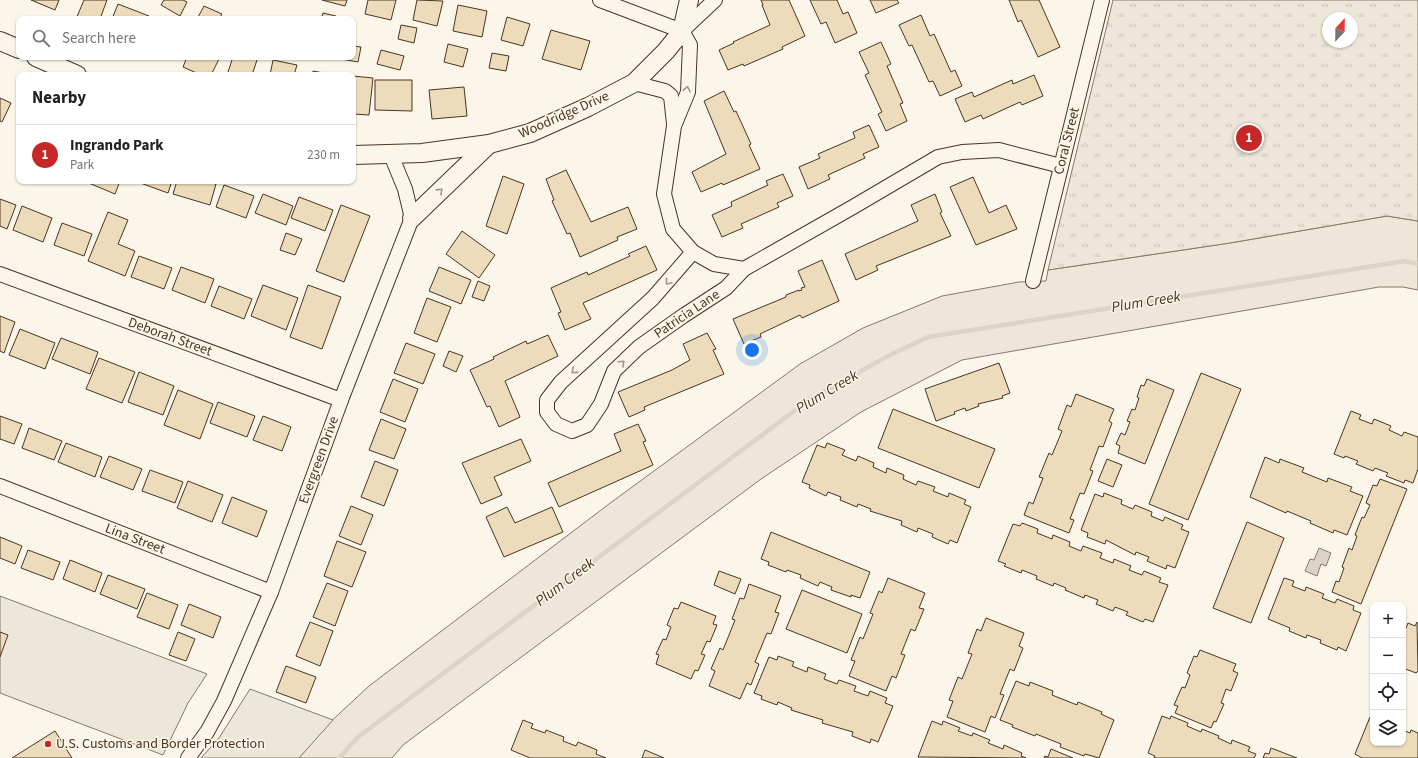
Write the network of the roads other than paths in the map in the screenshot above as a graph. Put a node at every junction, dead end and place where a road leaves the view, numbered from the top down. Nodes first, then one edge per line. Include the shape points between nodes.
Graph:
1 (600, 0) edge
2 (689, 0) edge
3 (715, 0) edge
4 (1102, 0) edge
5 (682, 31) junction
6 (0, 41) edge
7 (16, 48) edge
8 (43, 60) edge
9 (70, 72) edge
10 (634, 82) junction
11 (674, 126) junction
12 (489, 144) junction
13 (356, 155) edge
14 (390, 155) junction
15 (1061, 166) junction
16 (412, 218) junction
17 (693, 252) junction
18 (744, 269) junction
19 (0, 274) edge
20 (1033, 281) dead end
21 (340, 400) junction
22 (0, 486) edge
23 (271, 592) junction
24 (188, 758) edge

1 - 5 street
2 - 5 street
3 - 5 street, Woodridge Drive
4 - 15 street, Coral Street
5 - 10 street, Woodridge Drive via 666,51
11 -> 5 street via 688,92 690,45
6 - 7 street
8 - 9 street
10 - 11 street via 665,91 671,96
10 - 12 street, Woodridge Drive via 588,107 530,133
11 - 17 street via 664,194 673,229
12 - 14 street, Woodridge Drive
16 -> 12 street
13 - 14 street, Woodridge Drive
14 - 16 street via 405,189
15 - 18 street, Patricia Lane via 999,150 962,152 938,157
15 - 20 street, Coral Street
16 - 21 street, Evergreen Drive
17 - 18 street via 714,264
17 -> 18 street, Patricia Lane via 653,298 561,382 547,400 547,412 556,424 572,431 587,425 601,404 614,371 645,343 726,288
19 - 21 street, Deborah Street
21 - 23 street, Evergreen Drive
22 - 23 street, Lina Street
23 - 24 street, Evergreen Drive via 224,701 207,732

